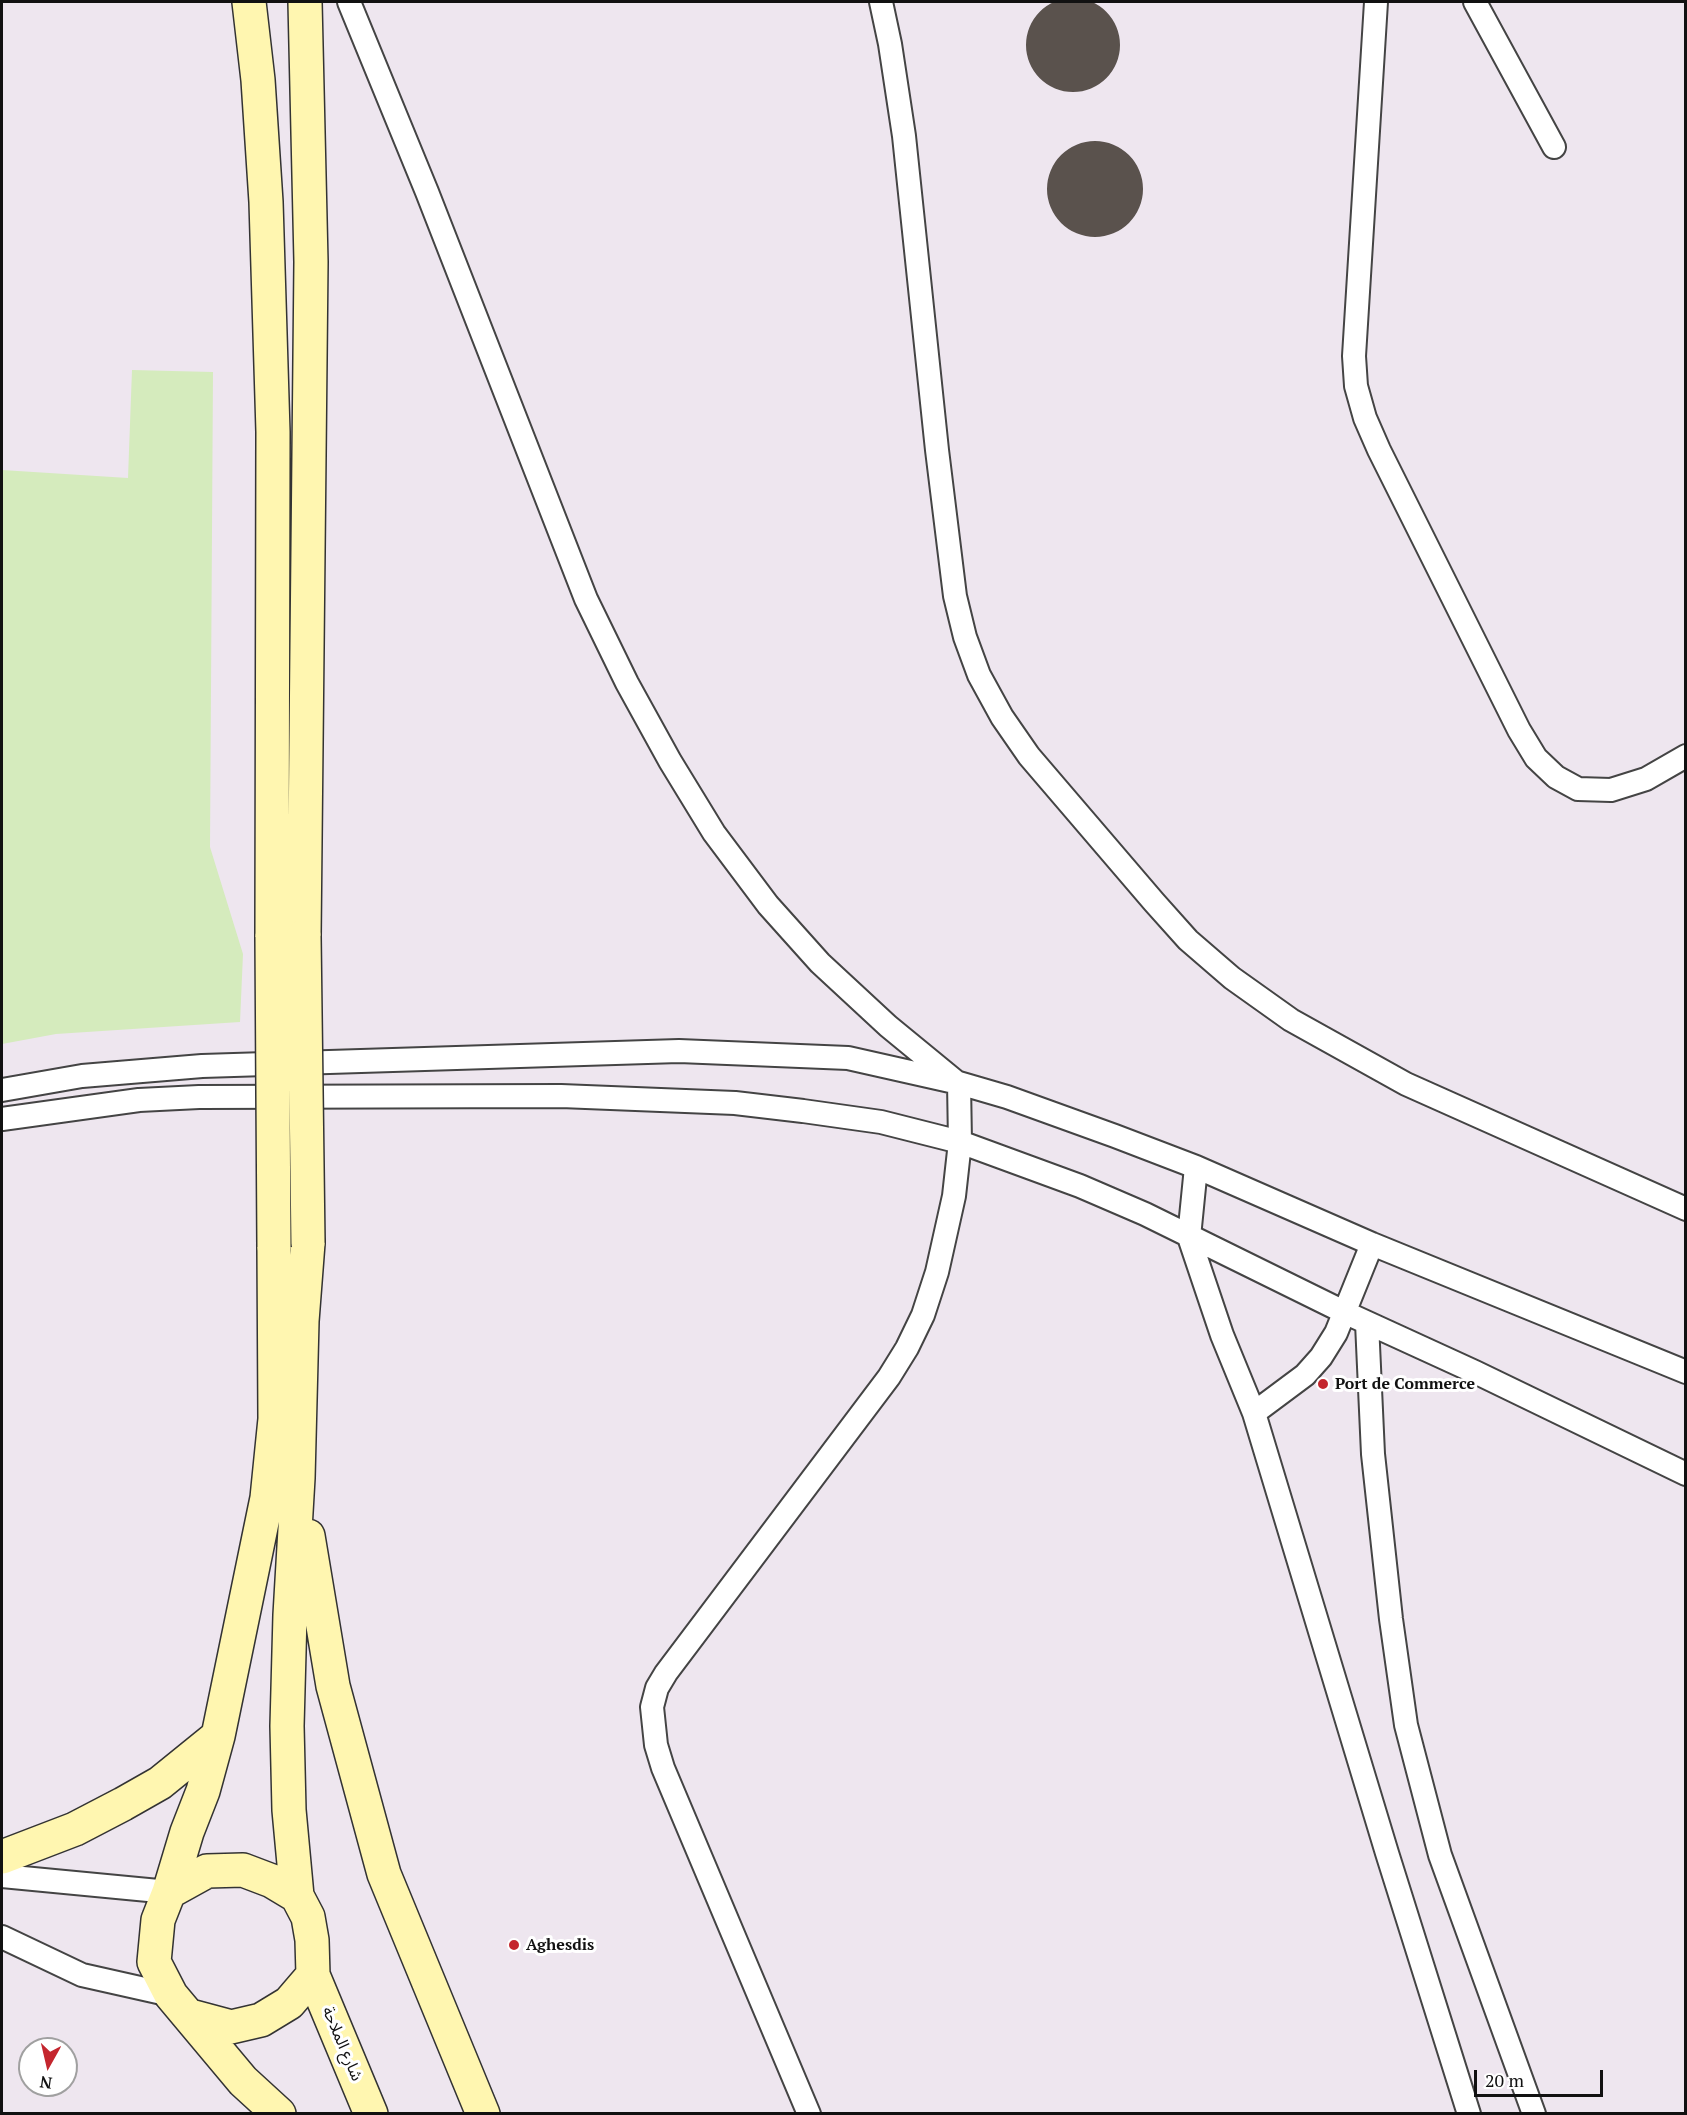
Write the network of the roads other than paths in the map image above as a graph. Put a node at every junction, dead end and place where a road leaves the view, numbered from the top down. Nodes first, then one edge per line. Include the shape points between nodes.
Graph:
1 (249, 2) edge
2 (304, 2) edge
3 (349, 2) edge
4 (881, 2) edge
5 (1376, 2) edge
6 (1475, 2) edge
7 (1554, 147) dead end
8 (1686, 756) edge
9 (959, 1083) junction
10 (2, 1090) edge
11 (2, 1119) edge
12 (960, 1142) junction
13 (1196, 1167) junction
14 (1686, 1209) edge
15 (1189, 1237) junction
16 (1372, 1244) junction
17 (1344, 1312) junction
18 (1367, 1323) junction
19 (1686, 1372) edge
20 (1254, 1413) junction
21 (1686, 1474) edge
22 (298, 1478) junction
23 (218, 1736) junction
24 (2, 1857) edge
25 (2, 1876) edge
26 (169, 1892) junction
27 (297, 1896) junction
28 (2, 1937) edge
29 (313, 1976) junction
30 (180, 2006) junction
31 (279, 2114) edge
32 (371, 2114) edge
33 (483, 2114) edge
34 (809, 2114) edge
35 (1469, 2114) edge
36 (1534, 2114) edge

1 - 23 street, bridge via 266,202 273,432 275,1419 267,1498
2 - 22 street, bridge via 310,262 304,936 308,1243
3 - 9 lane via 586,599 670,761 714,833 768,904 820,963 888,1026
4 - 14 lane via 904,136 955,596 979,675 1002,717 1029,756 1154,902 1188,940 1232,978 1291,1020 1406,1084
5 - 8 lane via 1354,356 1356,386 1365,418 1536,758 1556,777 1578,789 1611,790 1646,779
6 - 7 lane
9 - 10 lane via 848,1058 679,1051 202,1066 82,1076
9 - 12 lane
9 - 13 lane
11 - 12 lane via 139,1100 200,1097 561,1096 791,1109 881,1122
12 - 15 lane via 1080,1186
12 - 34 lane via 954,1196 938,1272 907,1348 846,1436 666,1673 652,1707 652,1727 663,1768
13 - 15 lane
13 - 16 lane
15 - 17 lane
15 - 20 lane
16 - 17 lane
16 - 19 lane
17 - 18 lane
17 - 20 lane via 1322,1358
18 - 21 lane
18 - 36 lane via 1373,1454 1406,1725 1440,1855
20 - 35 lane
22 - 27 street via 287,1726
22 - 33 street via 333,1686 384,1874
23 - 24 street via 160,1783 132,1799 75,1829
23 - 26 street
25 - 26 lane
26 - 27 street via 207,1871 243,1870
26 - 30 street via 158,1920 154,1962
27 - 29 street via 308,1917
28 - 30 lane via 82,1975
29 - 30 street via 289,2002 261,2020 231,2027
29 - 32 street, شارع الملاحة
30 - 31 street via 243,2081

